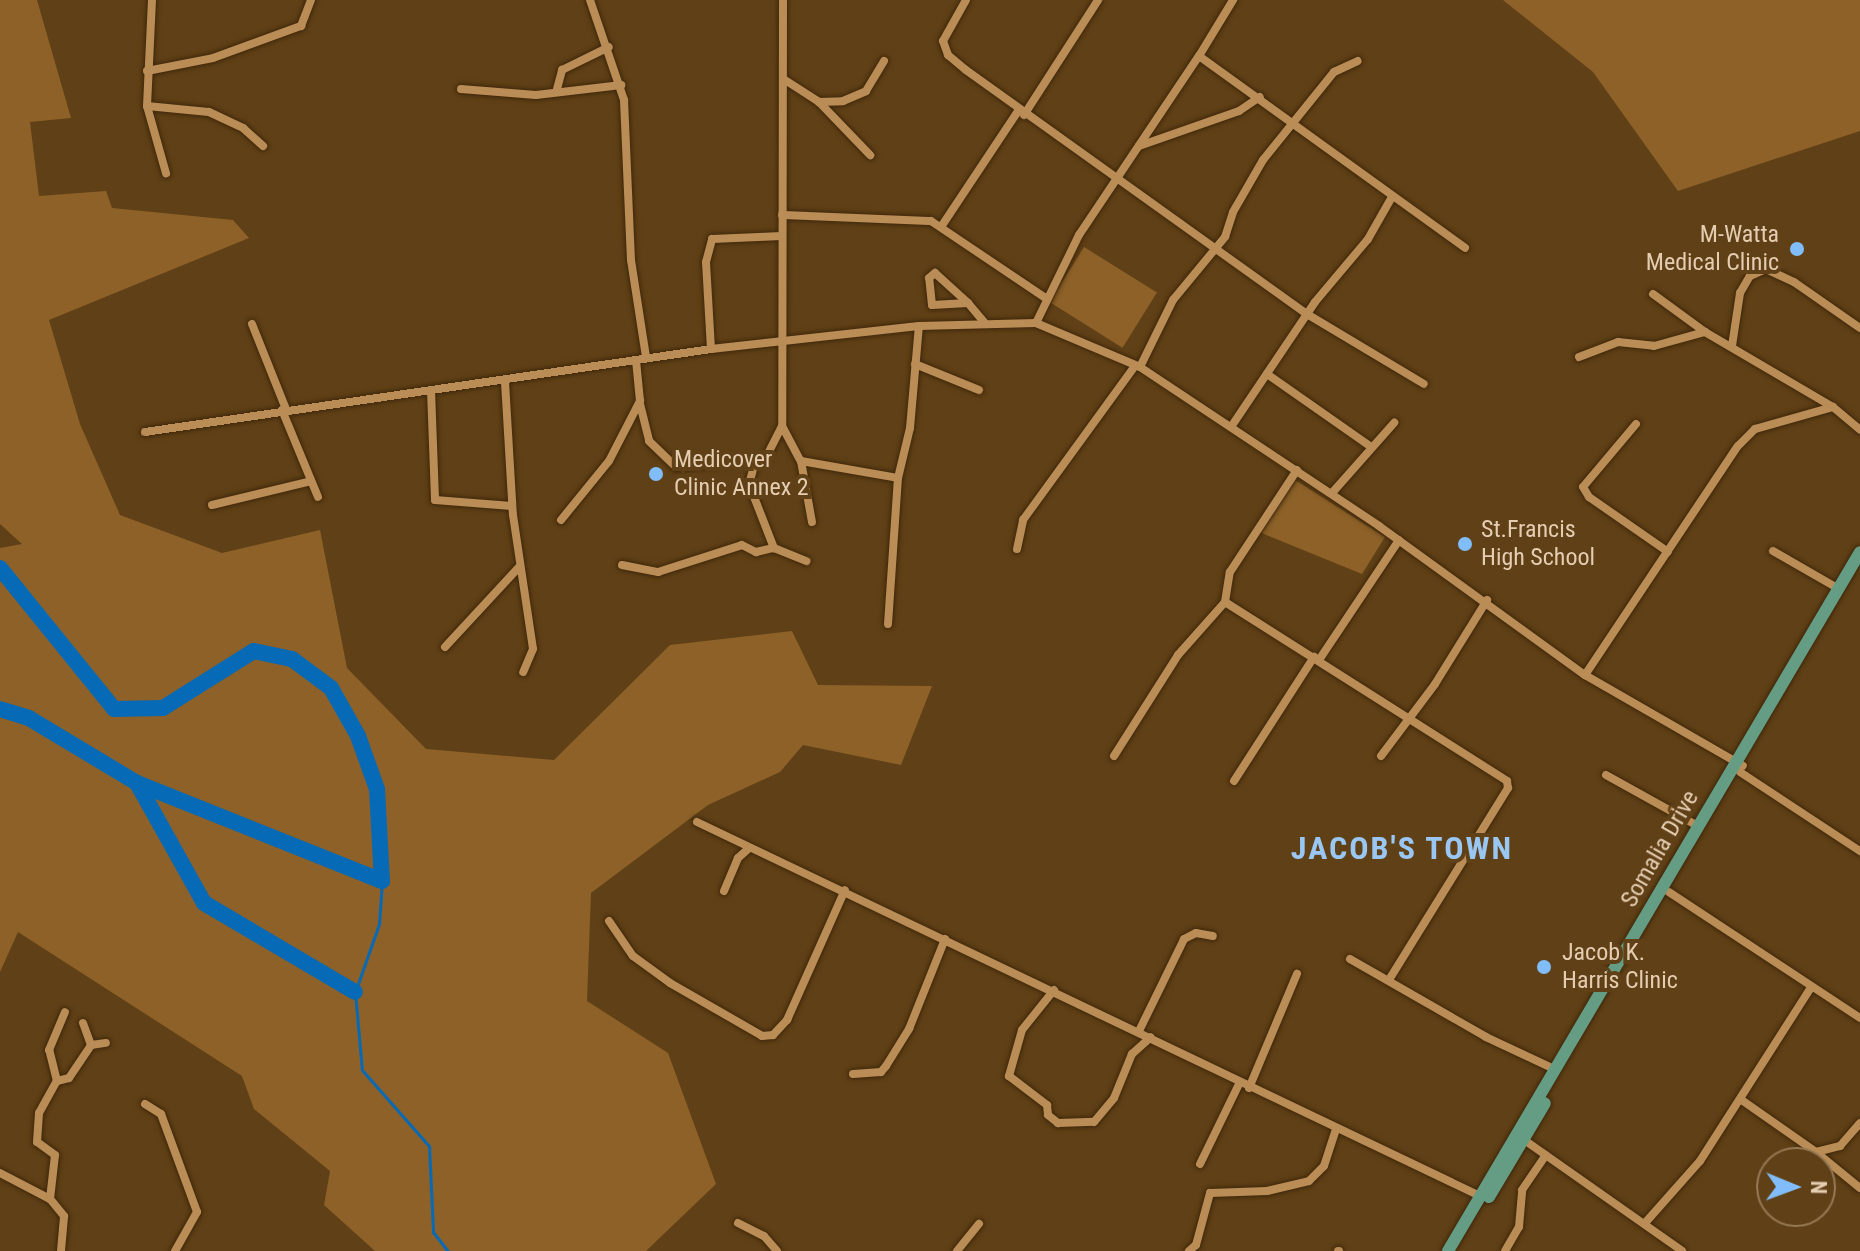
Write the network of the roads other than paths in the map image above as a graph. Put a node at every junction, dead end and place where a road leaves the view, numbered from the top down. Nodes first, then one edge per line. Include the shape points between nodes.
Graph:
1 (152, 0) edge
2 (311, 0) edge
3 (590, 0) edge
4 (783, 0) edge
5 (966, 0) edge
6 (1098, 0) edge
7 (1233, 0) edge
8 (609, 47) junction
9 (1199, 56) junction
10 (884, 61) dead end
11 (1358, 61) dead end
12 (147, 71) junction
13 (785, 80) junction
14 (621, 85) junction
15 (461, 89) dead end
16 (557, 89) junction
17 (1260, 97) junction
18 (819, 102) junction
19 (147, 106) junction
20 (1021, 113) junction
21 (1156, 121) junction
22 (1292, 123) junction
23 (1176, 133) junction
24 (263, 146) dead end
25 (1139, 146) junction
26 (870, 155) dead end
27 (166, 173) dead end
28 (1116, 177) junction
29 (1392, 197) junction
30 (782, 215) junction
31 (941, 227) junction
32 (782, 236) junction
33 (1465, 248) dead end
34 (1218, 249) junction
35 (1653, 294) dead end
36 (1047, 299) junction
37 (968, 303) junction
38 (1307, 314) junction
39 (985, 323) junction
40 (1036, 323) junction
41 (252, 324) dead end
42 (919, 326) junction
43 (1860, 328) edge
44 (1705, 332) junction
45 (778, 343) junction
46 (1732, 346) junction
47 (711, 349) junction
48 (1579, 357) dead end
49 (641, 359) junction
50 (915, 364) junction
51 (1137, 367) junction
52 (1267, 374) junction
53 (505, 382) junction
54 (1424, 384) dead end
55 (431, 390) junction
56 (979, 390) dead end
57 (640, 401) junction
58 (1833, 407) junction
59 (284, 410) junction
60 (1394, 423) dead end
61 (1636, 424) dead end
62 (782, 426) junction
63 (1231, 427) junction
64 (1860, 430) edge
65 (145, 432) dead end
66 (1370, 446) junction
67 (765, 459) junction
68 (801, 461) junction
69 (1297, 470) junction
70 (898, 478) junction
71 (311, 481) junction
72 (1332, 493) junction
73 (318, 497) dead end
74 (212, 505) dead end
75 (512, 506) junction
76 (561, 520) dead end
77 (812, 522) dead end
78 (1399, 540) junction
79 (774, 548) junction
80 (1017, 549) dead end
81 (1773, 551) dead end
82 (1668, 552) junction
83 (1860, 552) edge
84 (807, 561) dead end
85 (622, 565) dead end
86 (519, 567) junction
87 (1860, 567) edge
88 (1839, 589) junction
89 (1487, 600) junction
90 (1225, 602) junction
91 (888, 624) dead end
92 (445, 647) dead end
93 (1317, 658) junction
94 (523, 672) dead end
95 (1585, 675) junction
96 (1411, 716) junction
97 (1114, 756) dead end
98 (1381, 756) dead end
99 (1740, 767) junction
100 (1606, 775) dead end
101 (1234, 781) dead end
102 (697, 822) dead end
103 (1698, 826) junction
104 (749, 848) junction
105 (1860, 851) edge
106 (845, 890) junction
107 (724, 891) dead end
108 (1669, 892) junction
109 (609, 921) dead end
110 (1213, 936) dead end
111 (945, 939) junction
112 (1350, 959) dead end
113 (1297, 974) dead end
114 (1389, 980) junction
115 (1810, 989) junction
116 (1054, 990) junction
117 (65, 1012) dead end
118 (1860, 1018) edge
119 (83, 1023) dead end
120 (1139, 1031) junction
121 (1151, 1037) junction
122 (106, 1043) dead end
123 (91, 1045) junction
124 (1556, 1070) junction
125 (853, 1074) dead end
126 (57, 1081) junction
127 (1239, 1084) junction
128 (1249, 1088) junction
129 (1743, 1101) junction
130 (145, 1104) dead end
131 (1860, 1123) edge
132 (1336, 1128) junction
133 (1520, 1137) junction
134 (1809, 1147) edge
135 (1836, 1147) edge
136 (1546, 1155) junction
137 (1200, 1164) dead end
138 (1836, 1168) edge
139 (0, 1173) edge
140 (1860, 1188) edge
141 (1480, 1196) junction
142 (50, 1199) junction
143 (738, 1223) dead end
144 (1645, 1223) junction
145 (979, 1224) dead end
146 (61, 1251) edge
147 (175, 1251) edge
148 (777, 1251) edge
149 (957, 1251) edge
150 (1189, 1251) edge
151 (1448, 1251) edge
152 (1456, 1251) edge
153 (1505, 1251) edge
154 (1682, 1251) edge

1 - 12 street via 153,45
2 - 12 street via 301,26 213,58
3 - 8 street
4 - 13 street
5 - 20 street via 944,36 943,48
6 - 20 street
7 - 9 street
8 - 14 street
8 - 16 street via 562,70
9 - 17 street
9 - 21 street
10 - 18 street via 876,79 855,98
11 - 22 street via 1334,72
12 - 19 street
13 - 18 street
13 - 30 street
14 - 16 street
14 - 49 street
15 - 16 street via 536,95
17 - 22 street
17 - 23 street via 1239,111
18 - 26 street
19 - 24 street via 209,112 243,128
19 - 27 street
20 - 28 street
20 - 31 street
21 - 23 street
21 - 25 street
22 - 29 street
22 - 34 street via 1263,160
23 - 25 street
25 - 28 street
28 - 34 street
28 - 36 street
29 - 33 street
29 - 38 street via 1368,239
30 - 31 street via 919,219
30 - 32 street
31 - 36 street
32 - 45 street
32 - 47 street via 712,239 706,262
34 - 38 street
34 - 51 street via 1173,300
35 - 44 street
36 - 40 street
37 - 37 street via 935,273 929,278 932,305
37 - 39 street
38 - 52 street
38 - 54 street
39 - 40 street
39 - 42 street
40 - 51 street
41 - 59 street
42 - 45 street
42 - 50 street
43 - 46 street via 1766,269 1750,276 1740,293
44 - 46 street
44 - 48 street via 1654,346 1618,342
45 - 47 street
45 - 62 street
46 - 58 street
47 - 49 street
49 - 53 street
49 - 57 street
50 - 56 street
50 - 70 street via 910,428
51 - 63 street
51 - 80 street via 1023,520
52 - 63 street
52 - 66 street
53 - 55 street
53 - 75 street
55 - 59 street
55 - 75 street via 435,500
57 - 67 street via 649,441 676,467
57 - 76 street via 609,461
58 - 64 street
58 - 82 street via 1755,429
59 - 65 street
59 - 71 street
60 - 66 street
61 - 82 street via 1583,487 1589,497
62 - 67 street
62 - 68 street
63 - 69 street
66 - 72 street
67 - 79 street via 755,462 749,484
68 - 70 street
68 - 77 street
69 - 72 street
69 - 90 street via 1230,572
70 - 91 street
71 - 73 street
71 - 74 street
72 - 78 street
75 - 86 street
78 - 89 street
78 - 93 street
79 - 84 street
79 - 85 street via 756,552 742,545 658,572
81 - 88 street
82 - 95 street
83 - 88 main road, Somalia Drive
86 - 92 street
86 - 94 street via 533,649
87 - 99 main road, Somalia Drive
88 - 99 main road, Somalia Drive
89 - 95 street
89 - 96 street
90 - 93 street
90 - 97 street via 1178,655
93 - 96 street
93 - 101 street
95 - 99 street
96 - 98 street
96 - 114 street via 1490,765 1508,788
99 - 103 main road, Somalia Drive
99 - 105 street
99 - 108 main road, Somalia Drive
100 - 103 street
102 - 104 street
103 - 124 main road, Somalia Drive
104 - 106 street
104 - 107 street via 738,858
106 - 109 street via 787,1020 773,1035 762,1036 670,983 633,956
106 - 111 street
108 - 115 street
108 - 133 main road, Somalia Drive
110 - 120 street via 1196,933 1184,939
111 - 116 street
111 - 125 street via 909,1029 886,1066 881,1072
112 - 114 street
113 - 128 street
114 - 124 street via 1486,1037
115 - 118 street
115 - 129 street
116 - 120 street
116 - 121 street via 1022,1030 1009,1076 1047,1105 1048,1115 1058,1123 1080,1126 1104,1112 1132,1054
117 - 126 street via 49,1050
119 - 123 street
120 - 121 street
121 - 127 street
122 - 123 street
123 - 126 street via 69,1078
124 - 133 main road, Somalia Drive
126 - 142 street via 39,1113 37,1136 37,1142 55,1155
127 - 128 street
127 - 137 street
128 - 132 street
129 - 134 street
129 - 144 street via 1700,1161
130 - 147 street via 161,1114 197,1212
131 - 135 street
132 - 141 street
132 - 150 street via 1324,1166 1309,1181 1267,1191 1210,1193 1196,1245
133 - 136 street
133 - 141 main road, Somalia Drive
133 - 152 main road, Somalia Drive
136 - 144 street
136 - 153 street via 1522,1190 1519,1227
138 - 140 street
139 - 142 street
141 - 151 main road, Somalia Drive
142 - 146 street via 64,1216
143 - 148 street via 764,1236
144 - 154 street
145 - 149 street

